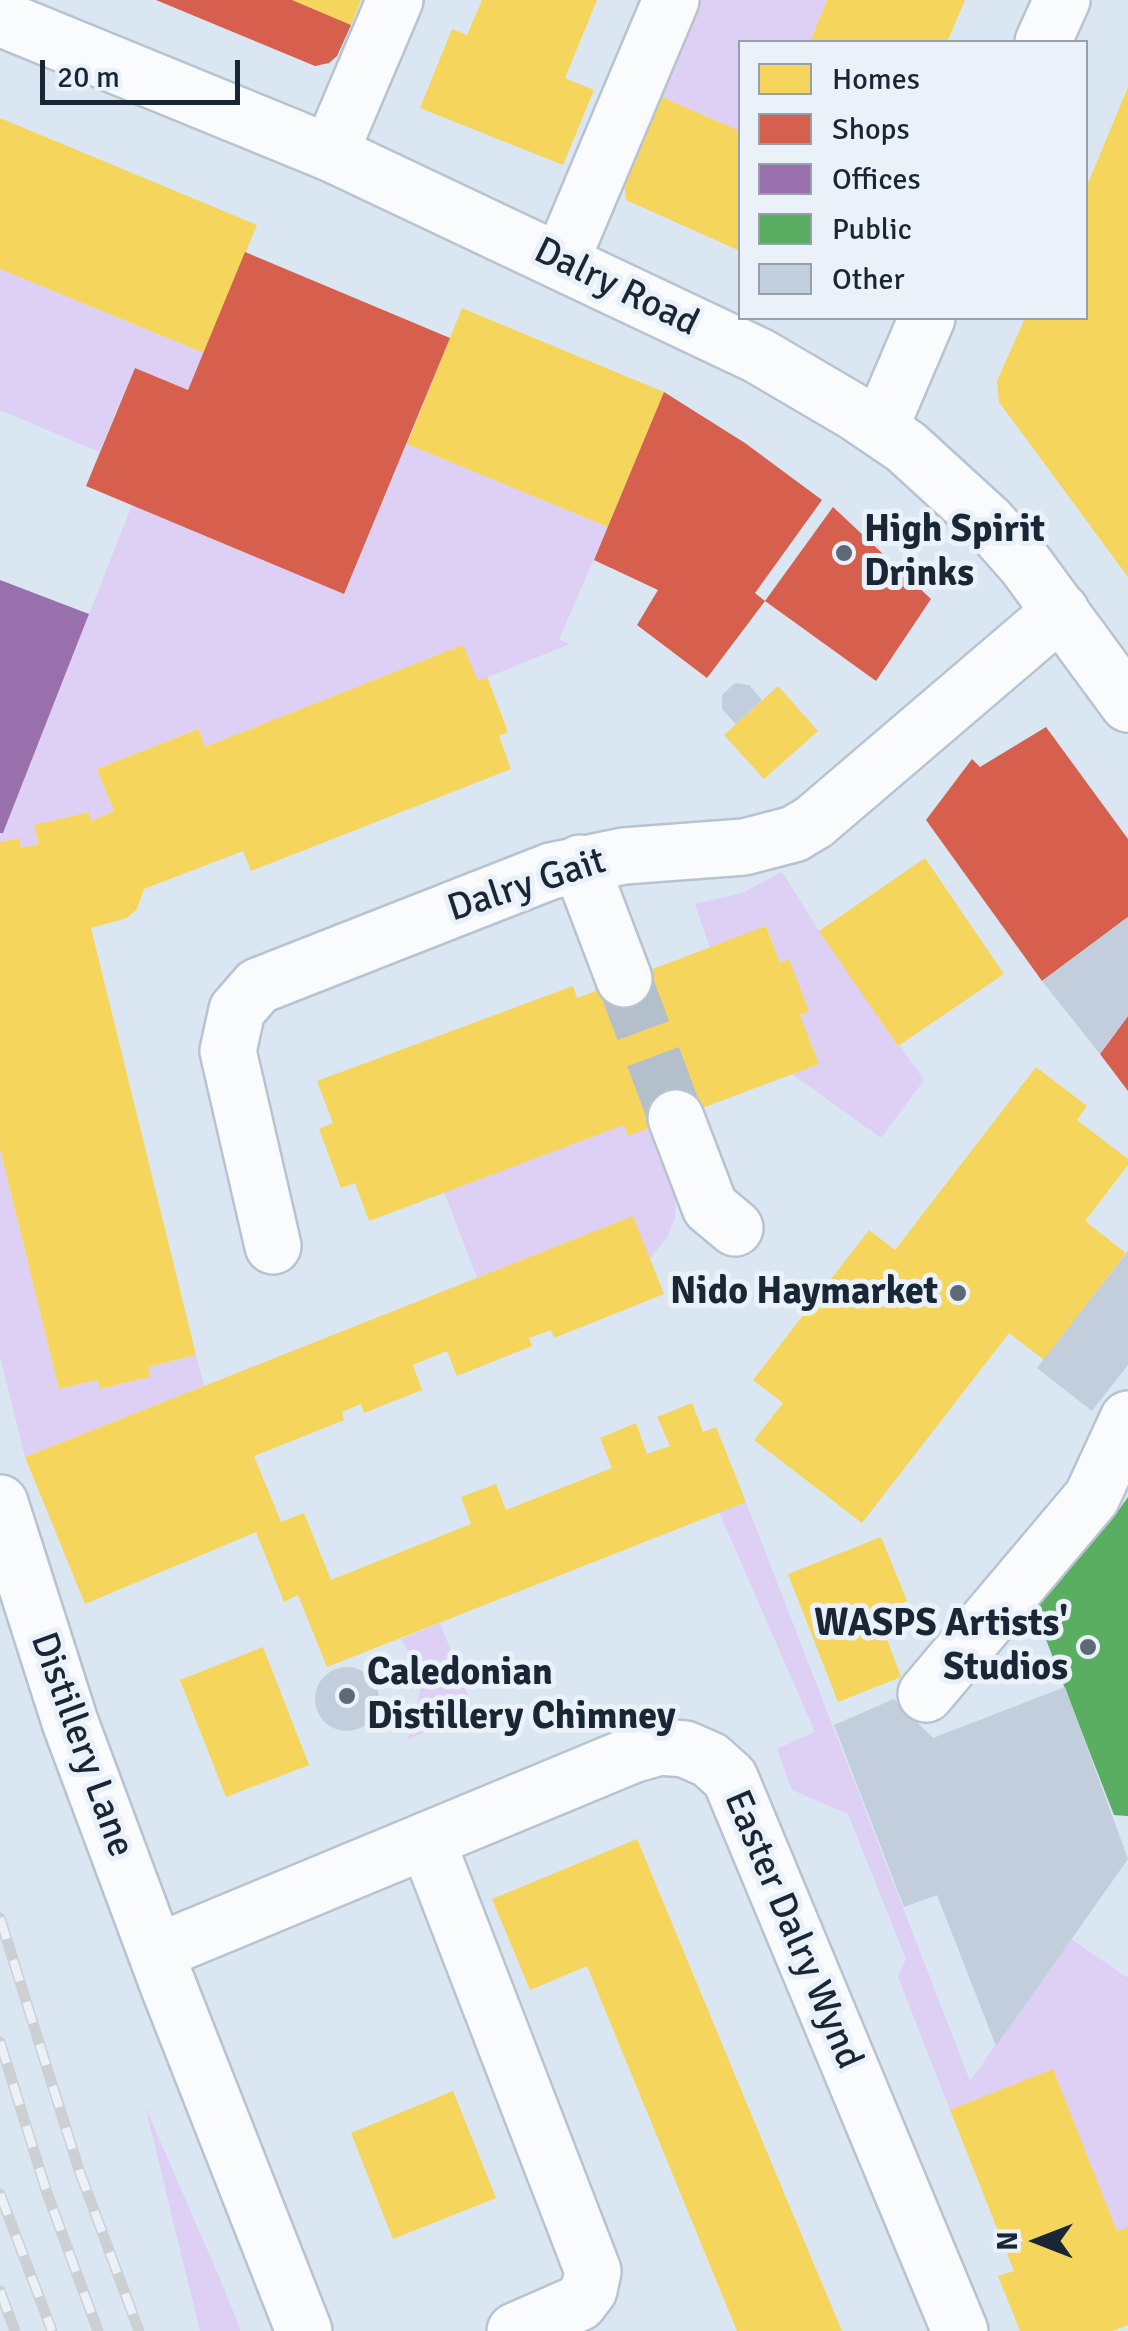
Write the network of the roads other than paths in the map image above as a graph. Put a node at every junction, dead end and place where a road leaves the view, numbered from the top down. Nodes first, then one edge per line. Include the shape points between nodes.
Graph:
1 (395, 0) edge
2 (670, 0) edge
3 (1062, 0) edge
4 (0, 18) edge
5 (1045, 40) edge
6 (330, 154) junction
7 (562, 261) junction
8 (926, 320) edge
9 (880, 428) junction
10 (1061, 610) junction
11 (1128, 704) edge
12 (580, 863) junction
13 (624, 980) tunnel mouth
14 (676, 1118) tunnel mouth
15 (735, 1228) dead end
16 (273, 1246) dead end
17 (1128, 1419) edge
18 (0, 1503) edge
19 (926, 1694) dead end
20 (426, 1840) junction
21 (162, 1969) junction
22 (304, 2331) edge
23 (515, 2331) edge
24 (960, 2331) edge

1 - 6 street
2 - 7 street
3 - 5 street
4 - 6 street, Dalry Road
6 - 7 street, Dalry Road
7 - 9 street, Dalry Road via 759,356
8 - 9 street
9 - 10 street, Dalry Road via 988,522
10 - 11 street, Dalry Road
10 - 12 street, Dalry Gait via 794,834 744,847
12 - 13 street
12 - 16 street, Dalry Gait via 277,976 246,998 228,1051
14 - 15 street via 710,1207
17 - 19 street via 1092,1497
18 - 21 street, Distillery Lane via 70,1722
20 - 21 street, Easter Dalry Wynd
20 - 23 street via 593,2271 579,2303
20 - 24 street, Easter Dalry Wynd via 660,1747 710,1760 730,1778
21 - 22 street, Distillery Lane

